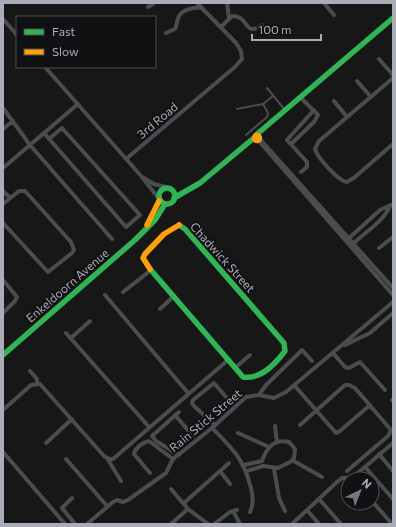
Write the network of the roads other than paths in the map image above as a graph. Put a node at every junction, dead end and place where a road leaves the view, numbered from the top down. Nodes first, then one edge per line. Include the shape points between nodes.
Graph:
1 (154, 3) edge
2 (197, 3) edge
3 (227, 3) edge
4 (324, 3) edge
5 (148, 7) dead end
6 (203, 8) junction
7 (334, 15) dead end
8 (229, 18) junction
9 (393, 18) edge
10 (3, 20) edge
11 (262, 25) dead end
12 (221, 27) junction
13 (166, 33) dead end
14 (16, 34) edge
15 (380, 59) dead end
16 (46, 68) edge
17 (393, 75) edge
18 (393, 78) edge
19 (356, 81) dead end
20 (267, 88) dead end
21 (273, 96) junction
22 (371, 97) junction
23 (301, 98) junction
24 (334, 101) dead end
25 (78, 104) junction
26 (263, 104) junction
27 (3, 108) edge
28 (237, 109) dead end
29 (314, 110) junction
30 (286, 111) junction
31 (347, 117) junction
32 (13, 121) junction
33 (3, 129) edge
34 (44, 133) junction
35 (246, 135) dead end
36 (257, 138) junction
37 (49, 139) junction
38 (291, 144) junction
39 (393, 144) edge
40 (30, 145) junction
41 (126, 159) junction
42 (3, 168) edge
43 (301, 172) dead end
44 (142, 177) junction
45 (171, 189) junction
46 (3, 191) edge
47 (188, 191) junction
48 (10, 198) junction
49 (174, 198) junction
50 (159, 200) junction
51 (4, 202) edge
52 (166, 204) junction
53 (392, 206) edge
54 (3, 223) edge
55 (144, 231) junction
56 (393, 237) edge
57 (112, 239) dead end
58 (348, 239) junction
59 (353, 244) junction
60 (379, 248) dead end
61 (151, 270) junction
62 (3, 280) edge
63 (393, 288) edge
64 (124, 292) dead end
65 (105, 295) dead end
66 (393, 295) edge
67 (174, 296) junction
68 (393, 302) edge
69 (160, 309) dead end
70 (3, 313) edge
71 (393, 313) edge
72 (90, 321) dead end
73 (66, 333) dead end
74 (70, 338) junction
75 (343, 346) junction
76 (333, 353) junction
77 (3, 355) edge
78 (250, 355) dead end
79 (228, 360) junction
80 (312, 361) dead end
81 (235, 368) junction
82 (30, 371) dead end
83 (36, 384) junction
84 (294, 385) junction
85 (385, 390) dead end
86 (188, 393) junction
87 (260, 395) junction
88 (232, 404) dead end
89 (370, 405) junction
90 (3, 410) edge
91 (179, 412) dead end
92 (316, 412) junction
93 (175, 415) junction
94 (72, 419) junction
95 (300, 425) dead end
96 (275, 426) dead end
97 (149, 427) junction
98 (214, 427) junction
99 (238, 433) dead end
100 (193, 436) dead end
101 (277, 442) junction
102 (46, 443) dead end
103 (393, 443) edge
104 (269, 447) junction
105 (3, 452) edge
106 (379, 454) junction
107 (179, 455) junction
108 (107, 458) junction
109 (66, 459) dead end
110 (173, 459) junction
111 (292, 460) junction
112 (229, 463) dead end
113 (251, 464) junction
114 (244, 465) junction
115 (365, 467) junction
116 (253, 469) junction
117 (274, 469) junction
118 (220, 471) junction
119 (246, 471) junction
120 (347, 471) dead end
121 (361, 471) edge
122 (393, 471) edge
123 (150, 473) dead end
124 (322, 477) dead end
125 (340, 480) edge
126 (121, 481) dead end
127 (230, 484) dead end
128 (171, 489) dead end
129 (72, 498) dead end
130 (319, 498) junction
131 (393, 499) edge
132 (184, 503) junction
133 (107, 506) junction
134 (188, 509) junction
135 (307, 510) junction
136 (380, 510) edge
137 (286, 511) dead end
138 (250, 512) dead end
139 (65, 524) edge
140 (75, 524) edge
141 (86, 524) edge
142 (171, 524) edge
143 (208, 524) edge
144 (214, 524) edge
145 (240, 524) edge
146 (292, 524) edge
147 (319, 524) edge
148 (341, 524) edge
149 (392, 524) edge

1 - 5 street
2 - 6 street, 3rd Road
3 - 8 street
4 - 7 street
6 - 12 street, 3rd Road
6 - 13 street via 183,12 175,28
8 - 11 street via 241,18 252,30
8 - 12 street
9 - 23 street
10 - 14 street
12 - 41 street, 3rd Road via 241,51 239,64
15 - 17 street
16 - 25 street
18 - 22 street
19 - 22 street
20 - 21 lane
21 - 26 lane
21 - 30 lane
22 - 31 street
23 - 29 street
23 - 30 street
24 - 31 street
25 - 34 street
25 - 41 street
26 - 28 lane
26 - 35 lane via 268,113 267,117
27 - 32 street
29 - 38 street via 287,140
29 - 38 street via 318,115 317,119
30 - 36 street
31 - 39 street via 319,141 315,149 344,182 352,180
32 - 33 street
32 - 40 street
34 - 37 street
34 - 40 street
36 - 47 street, Enkeldoorn Avenue
36 - 58 street
37 - 37 street via 126,227 140,215 62,128
38 - 43 street via 307,162 307,167
40 - 42 street
40 - 57 street
41 - 44 street
44 - 45 street
44 - 50 street
45 - 47 street
45 - 49 street
45 - 50 street, Enkeldoorn Avenue via 163,190
46 - 48 street
47 - 49 street, Enkeldoorn Avenue
48 - 51 street
48 - 54 street via 19,191 25,191 71,242 74,250 48,272
49 - 52 street, Enkeldoorn Avenue
50 - 52 street
50 - 55 street, Enkeldoorn Avenue
52 - 55 street, Enkeldoorn Avenue
53 - 58 street via 380,210
53 - 59 street
55 - 77 street, Enkeldoorn Avenue
56 - 60 street
58 - 59 street
59 - 63 street
59 - 66 street
61 - 64 street
61 - 67 street, Chadwick Street
61 - 81 street, Chadwick Street via 143,258 146,249 172,227 179,225 284,343 285,351 257,376 247,378
62 - 70 street via 17,297
65 - 86 street
67 - 69 street
67 - 79 street, Chadwick Street
68 - 75 street, Rain Stick Street
71 - 75 street, Rain Stick Street via 362,338
72 - 74 street
73 - 74 street
74 - 97 street
75 - 76 street, Rain Stick Street
76 - 84 street, Rain Stick Street
76 - 85 street via 345,367 349,368 360,362
78 - 81 street
79 - 81 street, Chadwick Street
79 - 86 street
80 - 87 street via 302,350 266,384
82 - 83 street via 37,379
83 - 90 street
83 - 94 street via 44,387
84 - 87 street, Rain Stick Street via 277,397
84 - 92 street
86 - 97 street
87 - 98 street, Rain Stick Street via 246,397
88 - 98 street via 214,383 193,400 194,406
89 - 92 street via 355,388 347,385
89 - 92 street via 336,433
89 - 120 street via 390,427 390,433
91 - 93 street
92 - 95 street
93 - 100 street
93 - 107 street via 152,436
94 - 102 street
94 - 108 street
96 - 101 street
97 - 108 street via 116,456
98 - 107 street, Rain Stick Street
98 - 114 street
99 - 104 street
101 - 104 street
101 - 111 street via 292,444 295,453
103 - 106 street
104 - 113 street via 262,461
105 - 139 street
106 - 115 street
106 - 122 street
107 - 110 street, Rain Stick Street
108 - 126 street
109 - 133 street
110 - 123 street via 149,441 144,443 134,454
110 - 133 street, Rain Stick Street via 166,473 128,500 115,500
111 - 117 street
111 - 124 street
112 - 118 street
113 - 114 street
113 - 116 street
114 - 119 street
115 - 121 street
115 - 131 street
116 - 117 street via 263,466
116 - 119 street
117 - 137 street via 279,498
118 - 127 street
118 - 132 street
119 - 138 street via 253,502
125 - 130 street
128 - 132 street
129 - 140 street via 62,508
130 - 135 street
130 - 148 street
132 - 134 street
133 - 141 street
134 - 142 street
134 - 143 street
135 - 146 street
135 - 147 street
136 - 149 street
144 - 145 street via 235,510

